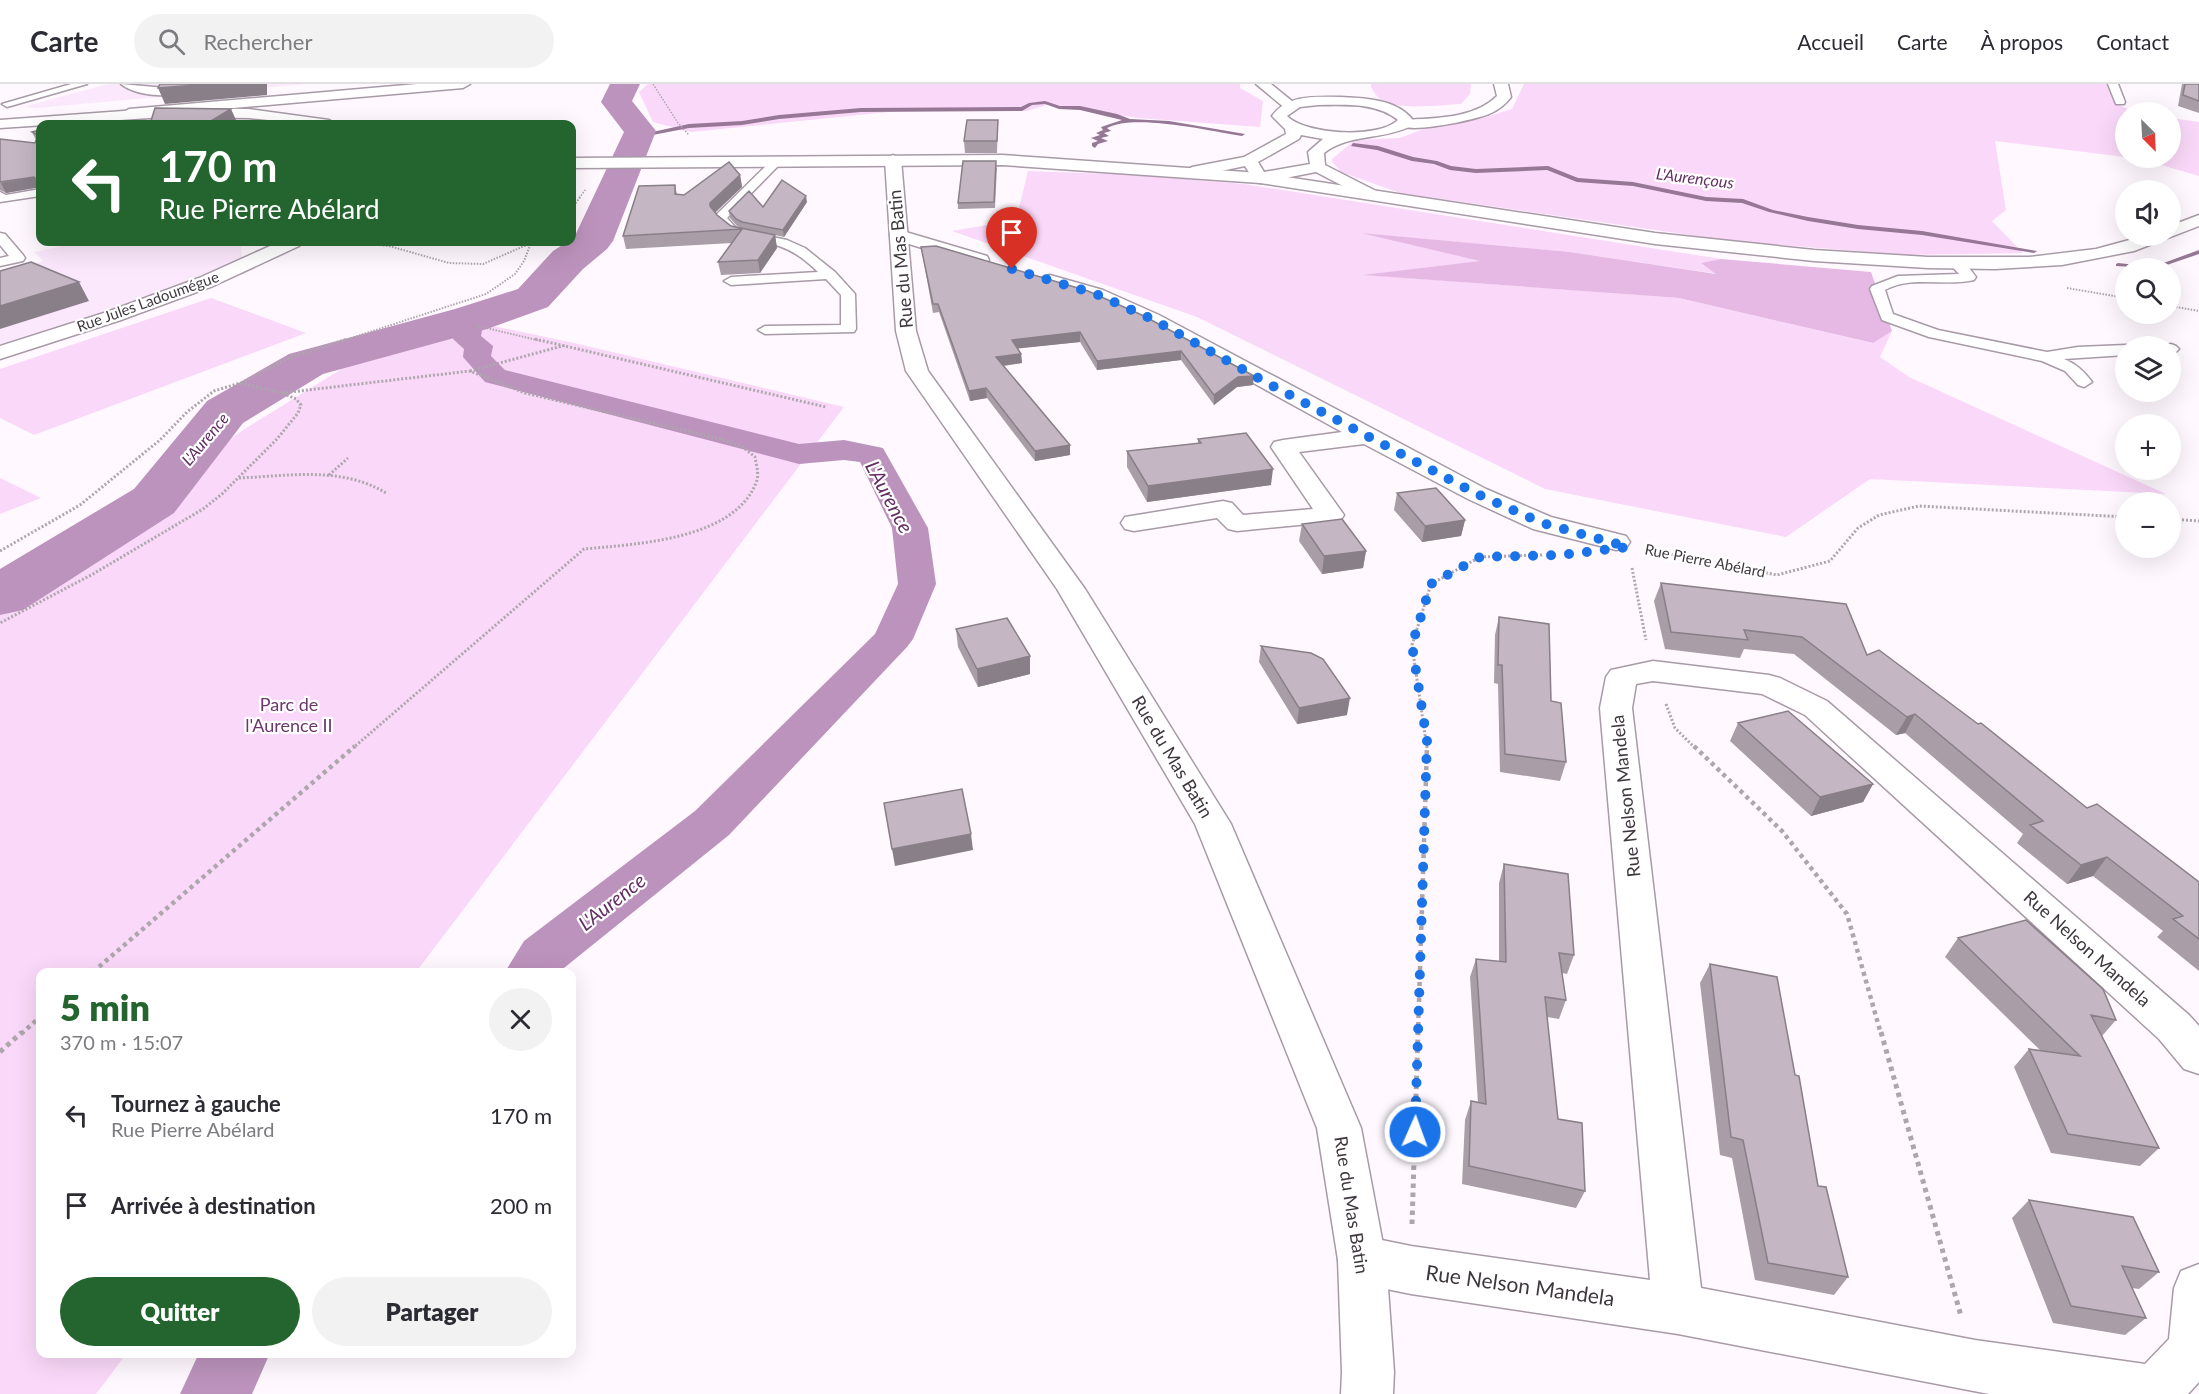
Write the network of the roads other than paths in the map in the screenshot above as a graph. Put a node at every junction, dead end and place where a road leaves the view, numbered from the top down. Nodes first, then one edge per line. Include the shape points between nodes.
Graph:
1 (82, 84) edge
2 (126, 84) edge
3 (242, 84) edge
4 (392, 84) edge
5 (463, 84) edge
6 (1263, 84) edge
7 (1281, 84) edge
8 (1501, 84) edge
9 (2113, 84) edge
10 (1352, 87) edge
11 (1486, 94) dead end
12 (1331, 101) junction
13 (1311, 102) junction
14 (2120, 102) dead end
15 (1367, 103) junction
16 (7, 104) dead end
17 (1291, 106) junction
18 (1390, 109) junction
19 (129, 113) junction
20 (0, 119) edge
21 (47, 120) edge
22 (307, 120) edge
23 (36, 121) edge
24 (0, 124) edge
25 (1404, 124) junction
26 (1291, 126) junction
27 (1346, 136) junction
28 (893, 160) junction
29 (735, 161) junction
30 (777, 161) junction
31 (1249, 161) junction
32 (576, 163) edge
33 (1318, 167) junction
34 (1192, 172) junction
35 (718, 175) edge
36 (1260, 178) junction
37 (36, 183) edge
38 (0, 191) edge
39 (36, 194) edge
40 (1370, 194) junction
41 (0, 196) edge
42 (2199, 220) edge
43 (2181, 227) edge
44 (899, 236) junction
45 (0, 237) edge
46 (284, 246) edge
47 (2134, 246) edge
48 (0, 262) edge
49 (1957, 264) junction
50 (1005, 267) edge
51 (1028, 274) edge
52 (830, 275) junction
53 (730, 281) edge
54 (765, 330) dead end
55 (2115, 350) edge
56 (0, 353) edge
57 (2046, 357) junction
58 (2084, 382) dead end
59 (1369, 436) junction
60 (1134, 523) dead end
61 (1622, 545) road end
62 (2199, 1056) edge
63 (1362, 1260) junction
64 (2199, 1288) edge
65 (1678, 1309) junction
66 (1367, 1394) edge

1 - 16 lane
2 - 3 lane via 162,90
4 - 20 main road
5 - 19 main road
6 - 17 main road
7 - 13 main road
8 - 25 main road via 1504,97 1498,106 1475,114
9 - 14 lane
10 - 12 main road
10 - 15 main road
11 - 18 main road via 1482,102 1457,110
12 - 13 main road
12 - 15 main road
13 - 17 main road
15 - 18 main road
17 - 26 main road via 1279,116
18 - 25 main road via 1405,119
19 - 21 main road
19 - 22 main road via 223,112
23 - 24 main road
25 - 27 main road via 1384,133
26 - 27 main road
26 - 31 main road via 1294,136
27 - 33 main road via 1330,141 1316,152
28 - 30 main road
28 - 34 main road via 1045,162
28 - 44 main road, Rue du Mas Batin
29 - 30 main road
29 - 32 main road
29 - 35 lane
30 - 52 lane via 720,217 724,227 743,237 782,243 801,251
31 - 34 main road
31 - 36 main road
33 - 36 main road
33 - 40 main road
34 - 36 main road
36 - 40 main road
37 - 38 lane
39 - 41 lane via 3,199
40 - 49 main road via 1719,247
42 - 43 main road
44 - 50 main road
44 - 63 main road, Rue du Mas Batin via 906,331 917,371 1071,589 1213,824 1339,1128
45 - 48 lane via 18,258
46 - 56 main road, Rue Jules Ladoumégue via 206,282
47 - 49 main road via 2060,261
49 - 57 lane via 1969,277 1905,280 1877,289 1887,317 1934,334
51 - 59 main road via 1096,294 1152,319
52 - 53 lane
52 - 54 lane via 848,294 849,329
55 - 57 lane
57 - 58 lane via 2071,368
59 - 60 main road via 1283,447 1331,515 1237,523 1223,509
59 - 61 main road via 1477,494 1532,518
62 - 65 main road, Rue Nelson Mandela via 2174,1027 1816,708 1769,685 1653,671 1622,677 1616,708
63 - 65 main road, Rue Nelson Mandela
63 - 66 main road, Rue du Mas Batin
64 - 65 main road, Rue Nelson Mandela via 2193,1350 2156,1392 1976,1366

